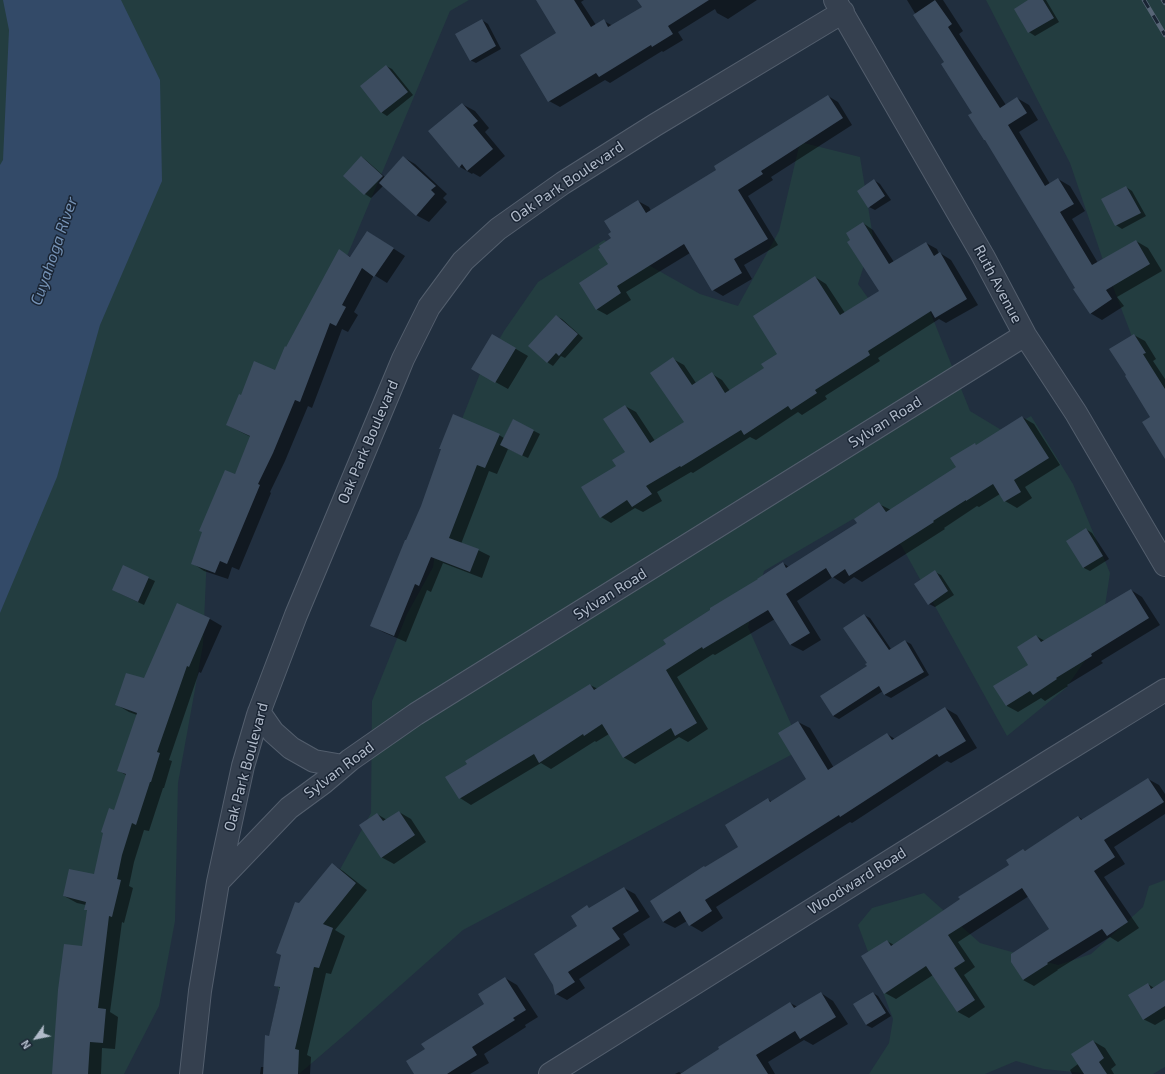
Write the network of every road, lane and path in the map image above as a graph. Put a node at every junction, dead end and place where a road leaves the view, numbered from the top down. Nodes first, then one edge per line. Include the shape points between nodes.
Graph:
1 (839, 6) edge
2 (1025, 335) junction
3 (1165, 565) edge
4 (1165, 690) edge
5 (259, 712) junction
6 (343, 766) junction
7 (218, 882) junction
8 (191, 1074) edge
9 (550, 1074) edge

1 - 2 street, Ruth Avenue via 984,256
1 - 5 street, Oak Park Boulevard via 563,183 494,232 463,261 429,307 403,359 296,615
2 - 3 street, Ruth Avenue via 1079,419
2 - 6 street, Sylvan Road via 416,714
4 - 9 street, Woodward Road
5 - 6 street via 273,732 291,748 314,761
5 - 7 street, Oak Park Boulevard via 243,766
6 - 7 street, Sylvan Road via 289,808
7 - 8 street, Oak Park Boulevard via 200,991

